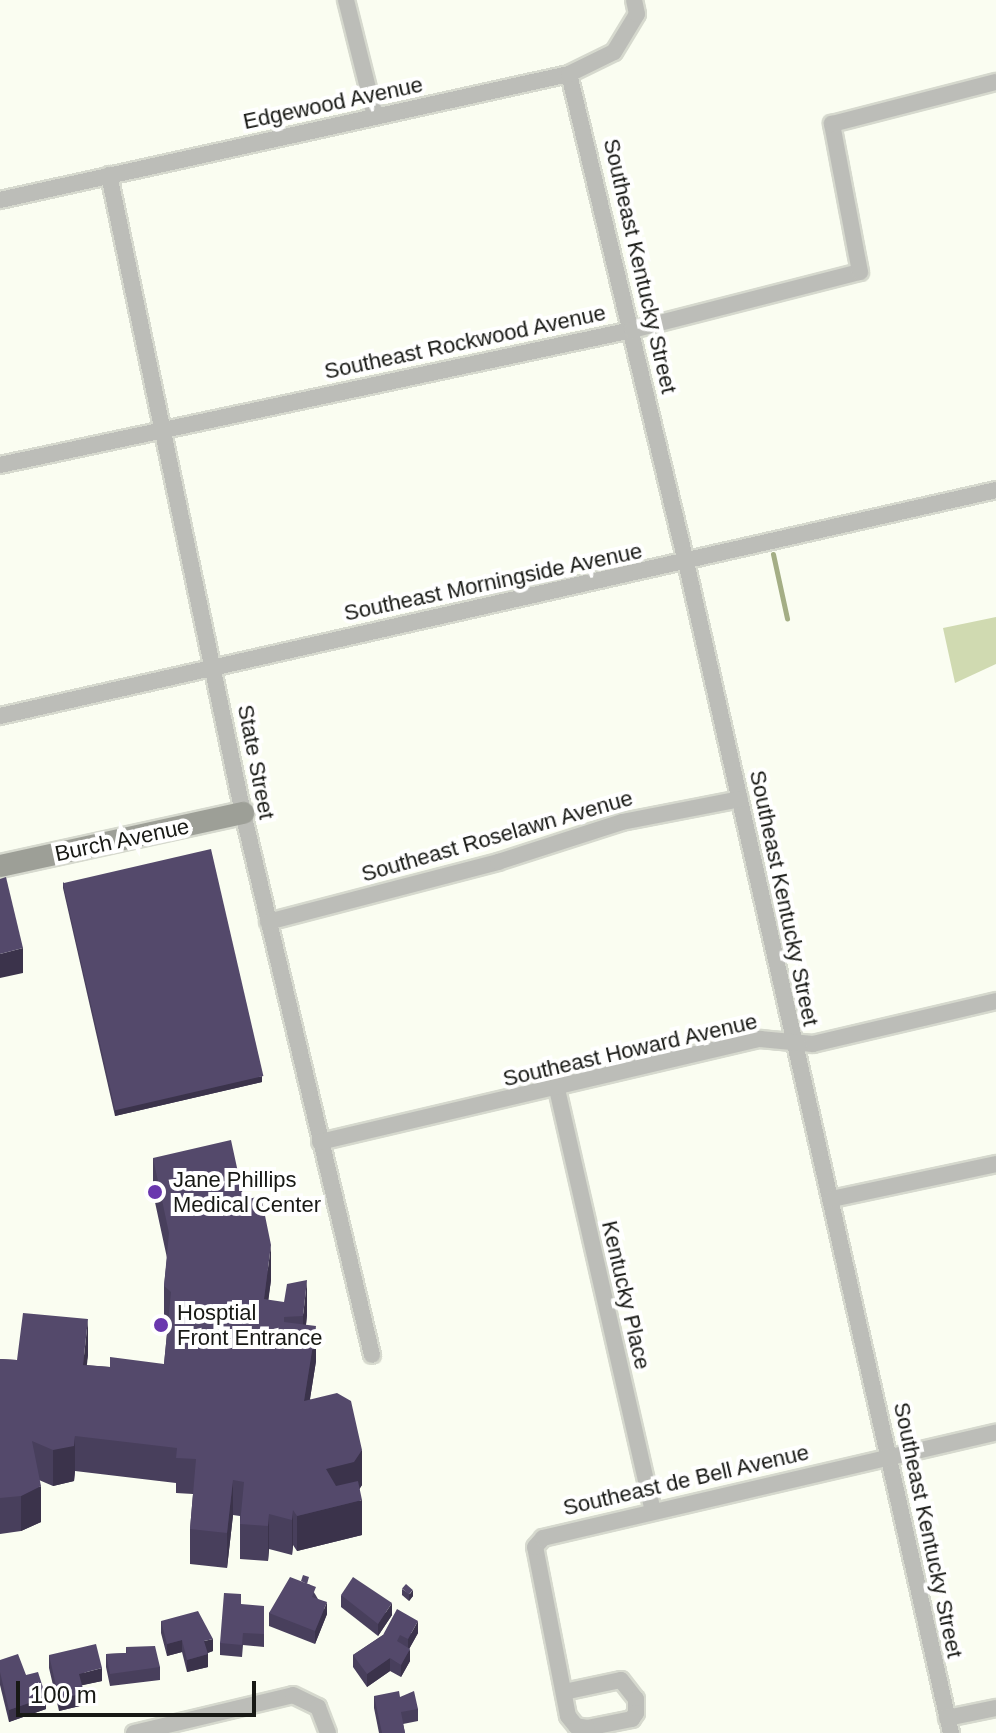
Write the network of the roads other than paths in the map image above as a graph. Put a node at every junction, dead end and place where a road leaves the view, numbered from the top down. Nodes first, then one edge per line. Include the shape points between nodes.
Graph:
1 (346, 0) edge
2 (634, 0) edge
3 (569, 74) junction
4 (996, 82) edge
5 (375, 116) junction
6 (109, 175) junction
7 (0, 200) edge
8 (632, 330) junction
9 (161, 427) junction
10 (0, 465) edge
11 (996, 490) edge
12 (686, 562) junction
13 (216, 665) junction
14 (0, 716) edge
15 (740, 799) junction
16 (243, 813) junction
17 (0, 866) edge
18 (268, 922) junction
19 (996, 1001) edge
20 (793, 1042) junction
21 (557, 1089) junction
22 (320, 1142) junction
23 (996, 1164) edge
24 (832, 1199) junction
25 (372, 1355) dead end
26 (996, 1433) edge
27 (890, 1455) junction
28 (653, 1511) junction
29 (564, 1692) dead end
30 (996, 1708) edge
31 (949, 1726) edge
32 (134, 1733) edge
33 (328, 1733) edge

1 - 5 street
2 - 3 street, Edgewood Avenue via 637,14 614,52
3 - 5 street, Edgewood Avenue
3 - 8 street, Southeast Kentucky Street
4 - 8 street, Southeast Rockwood Avenue via 832,124 860,272
5 - 6 street, Edgewood Avenue
6 - 7 street, Edgewood Avenue
6 - 9 street, State Street
8 - 9 street, Southeast Rockwood Avenue
8 - 12 street, Southeast Kentucky Street
9 - 10 street, Southeast Rockwood Avenue
9 - 13 street, State Street
11 - 12 street, Southeast Morningside Avenue
12 - 13 street, Southeast Morningside Avenue
12 - 15 street, Southeast Kentucky Street
13 - 14 street, Southeast Morningside Avenue
13 - 16 street, State Street
15 - 18 street, Southeast Roselawn Avenue via 622,822 498,862
15 - 20 street, Southeast Kentucky Street
16 - 17 street, Burch Avenue
16 - 18 street, State Street
18 - 22 street, State Street
19 - 20 street, Southeast Howard Avenue via 813,1044
20 - 21 street, Southeast Howard Avenue via 760,1039
20 - 24 street, Southeast Kentucky Street
21 - 22 street, Southeast Howard Avenue
21 - 28 street, Kentucky Place
22 - 25 street, State Street
23 - 24 street
24 - 27 street, Southeast Kentucky Street
26 - 27 street, Southeast de Bell Avenue
27 - 28 street, Southeast de Bell Avenue
27 - 31 street, Southeast Kentucky Street
28 - 29 street, Southeast de Bell Avenue via 555,1532 535,1547
30 - 31 street
32 - 33 street via 280,1696 307,1698 318,1707

